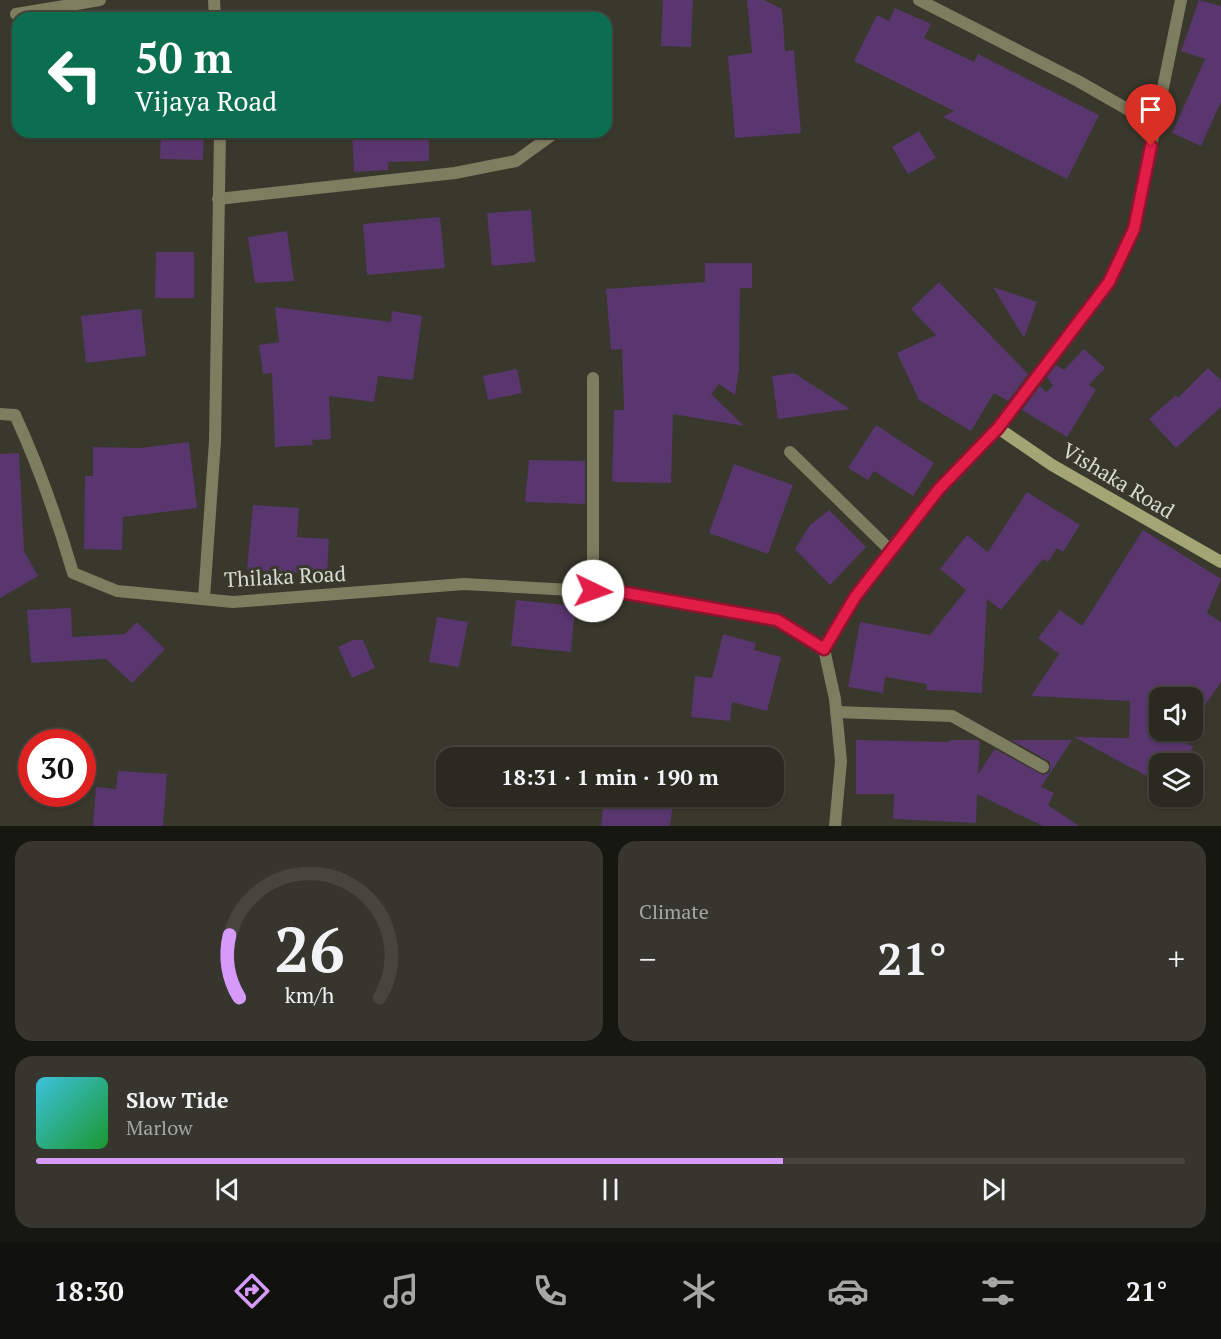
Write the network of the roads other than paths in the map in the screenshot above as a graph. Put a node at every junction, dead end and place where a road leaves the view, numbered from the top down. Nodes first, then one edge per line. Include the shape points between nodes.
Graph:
1 (100, 0) edge
2 (919, 0) edge
3 (1181, 0) edge
4 (28, 12) edge
5 (1155, 125) junction
6 (220, 138) edge
7 (548, 138) edge
8 (218, 199) junction
9 (593, 378) dead end
10 (0, 414) edge
11 (998, 428) junction
12 (790, 452) dead end
13 (891, 551) junction
14 (1221, 562) edge
15 (593, 591) junction
16 (204, 598) junction
17 (824, 649) junction
18 (836, 712) junction
19 (1043, 767) dead end
20 (836, 826) edge

1 - 4 street
2 - 5 street
3 - 5 street
5 - 11 street via 1134,229 1109,282
6 - 8 street, Thilaka Road
7 - 8 street via 516,161 455,174
8 - 16 street, Thilaka Road via 215,441
9 - 15 street
10 - 16 street via 15,415 53,504 73,573 117,591
11 - 13 street via 939,489
11 - 14 street, Vishaka Road via 1052,465
12 - 13 street
13 - 17 street via 855,597
15 - 16 street, Thilaka Road via 464,585 232,602
15 - 17 street, Thilaka Road via 626,593 777,620
17 - 18 street
18 - 19 street via 952,716
18 - 20 street via 840,761

